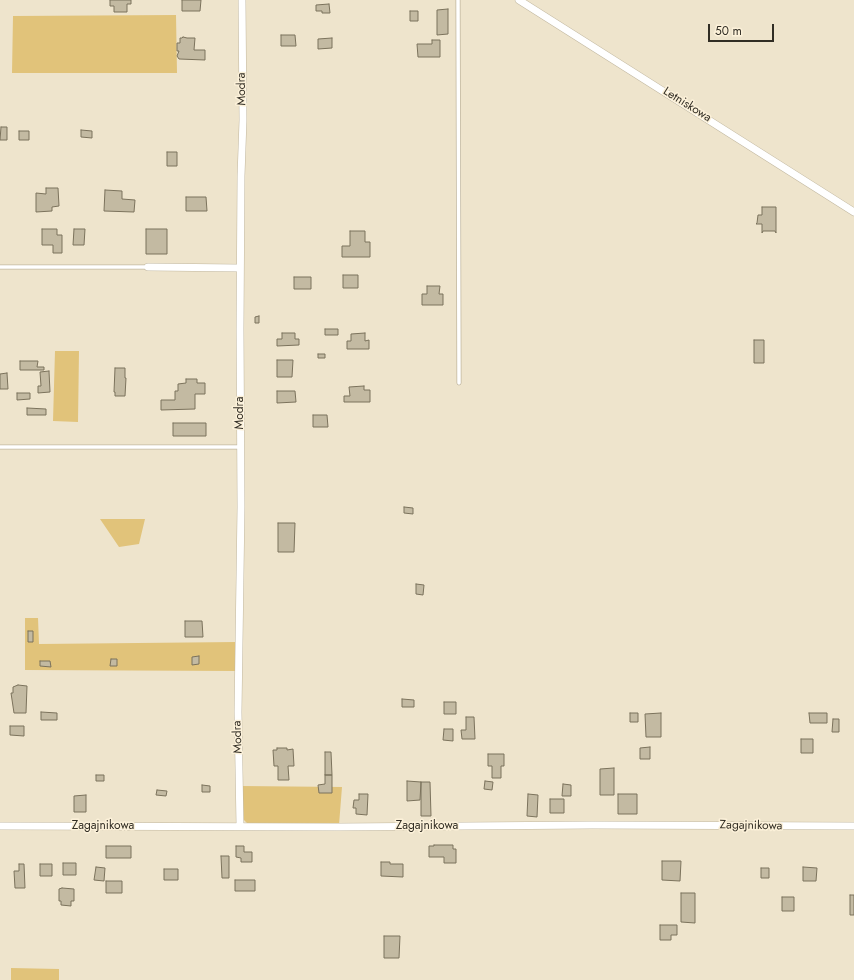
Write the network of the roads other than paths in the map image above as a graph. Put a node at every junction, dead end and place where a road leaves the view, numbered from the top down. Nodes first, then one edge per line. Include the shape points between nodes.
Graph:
1 (242, 0) edge
2 (458, 0) edge
3 (519, 0) edge
4 (854, 212) edge
5 (0, 267) edge
6 (148, 267) joint
7 (240, 268) junction
8 (459, 383) dead end
9 (0, 447) edge
10 (240, 447) junction
11 (0, 826) edge
12 (240, 826) junction
13 (854, 826) edge

1 - 7 street, Modra
2 - 8 lane
3 - 4 street, Letniskowa
5 - 6 lane
6 - 7 street
7 - 10 street, Modra
9 - 10 lane
10 - 12 street, Modra
11 - 12 street, Zagajnikowa
12 - 13 street, Zagajnikowa

